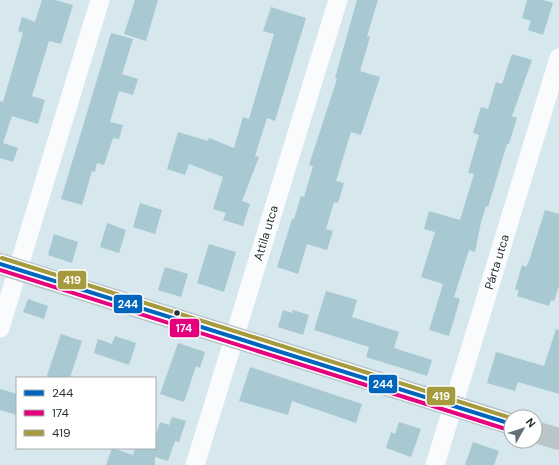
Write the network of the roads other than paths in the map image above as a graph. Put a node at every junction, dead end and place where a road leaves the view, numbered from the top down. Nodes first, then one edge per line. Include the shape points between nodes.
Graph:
1 (100, 0) edge
2 (338, 0) edge
3 (559, 58) edge
4 (9, 267) edge
5 (0, 328) edge
6 (234, 337) junction
7 (452, 406) junction
8 (503, 422) edge
9 (543, 434) edge
10 (559, 439) edge
11 (194, 465) edge
12 (435, 465) edge

1 - 4 street
2 - 6 street, Attila utca
3 - 7 street, Párta utca
4 - 5 street
4 - 6 main road
6 - 7 main road
6 - 11 street, Attila utca
7 - 8 main road
7 - 12 street, Párta utca
9 - 10 main road

